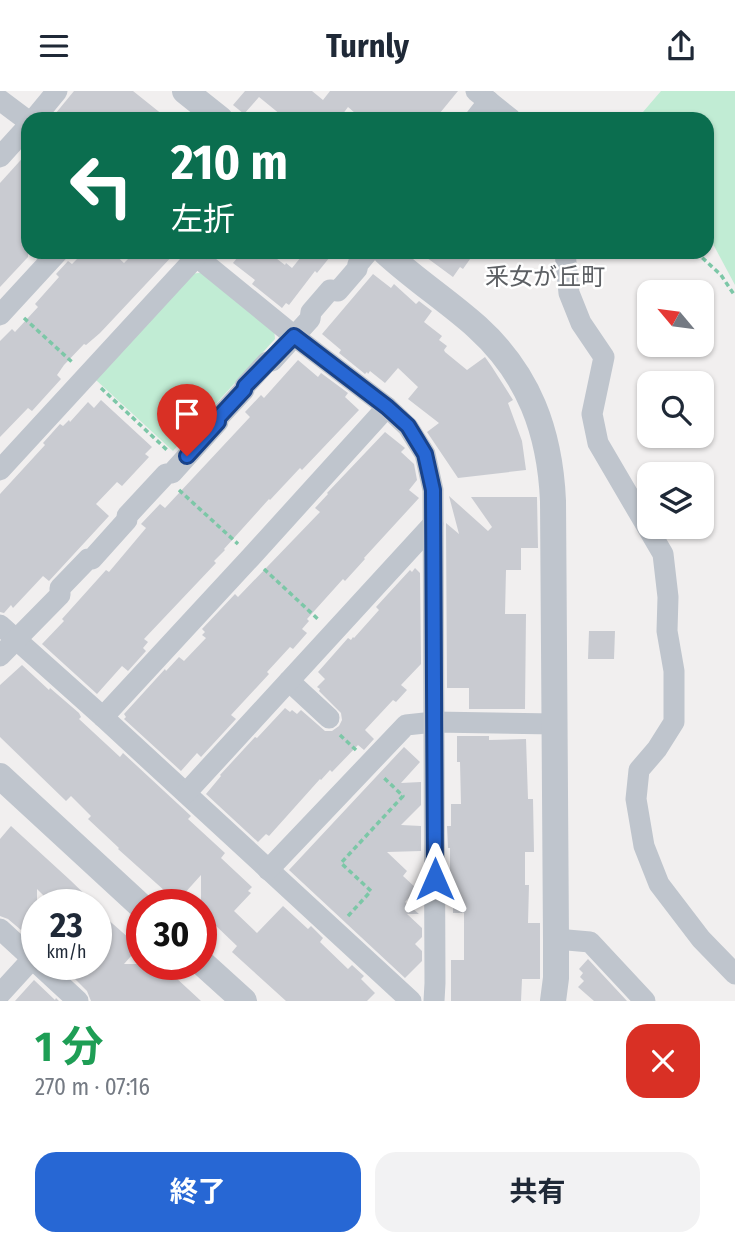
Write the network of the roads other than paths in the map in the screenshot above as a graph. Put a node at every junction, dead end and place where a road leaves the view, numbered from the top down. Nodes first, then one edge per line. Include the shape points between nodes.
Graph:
1 (57, 91) edge
2 (184, 91) edge
3 (483, 96) edge
4 (0, 100) edge
5 (40, 112) edge
6 (211, 112) edge
7 (502, 112) edge
8 (21, 118) edge
9 (21, 132) edge
10 (0, 157) edge
11 (52, 259) edge
12 (190, 259) edge
13 (200, 259) edge
14 (362, 259) edge
15 (393, 259) edge
16 (566, 259) edge
17 (5, 310) edge
18 (294, 336) junction
19 (387, 407) junction
20 (0, 470) edge
21 (433, 524) junction
22 (0, 625) edge
23 (16, 639) junction
24 (0, 656) edge
25 (289, 681) junction
26 (103, 717) junction
27 (329, 718) road end
28 (434, 722) junction
29 (555, 724) junction
30 (0, 776) edge
31 (186, 793) junction
32 (268, 870) junction
33 (126, 892) edge
34 (0, 929) edge
35 (556, 939) junction
36 (21, 948) edge
37 (735, 974) edge
38 (21, 975) edge
39 (217, 977) edge
40 (55, 980) edge
41 (0, 994) edge
42 (78, 1001) edge
43 (244, 1001) edge
44 (411, 1001) edge
45 (434, 1001) edge
46 (553, 1001) edge
47 (645, 1001) edge

1 - 5 street
2 - 6 street
3 - 7 street
4 - 8 street
9 - 10 street
11 - 17 street
12 - 20 street
13 - 18 street
14 - 18 street via 345,284 338,291 331,290
15 - 29 street via 493,343 521,379 544,431 552,475
16 - 37 street via 569,293 581,323 604,357 592,414 598,443 663,554 674,722 639,770 636,799 643,845 659,884
18 - 19 street
18 - 23 street
19 - 21 street via 408,426 425,454 433,490
19 - 26 street
21 - 25 street
21 - 28 street
22 - 23 street
23 - 24 street
23 - 26 street
25 - 27 street
25 - 31 street
26 - 31 street
28 - 29 street
28 - 32 street via 405,725
28 - 45 street
29 - 35 street
30 - 33 street
31 - 32 street
32 - 44 street
34 - 36 street
35 - 46 street
35 - 47 street via 590,942
38 - 41 street
39 - 43 street
40 - 42 street

